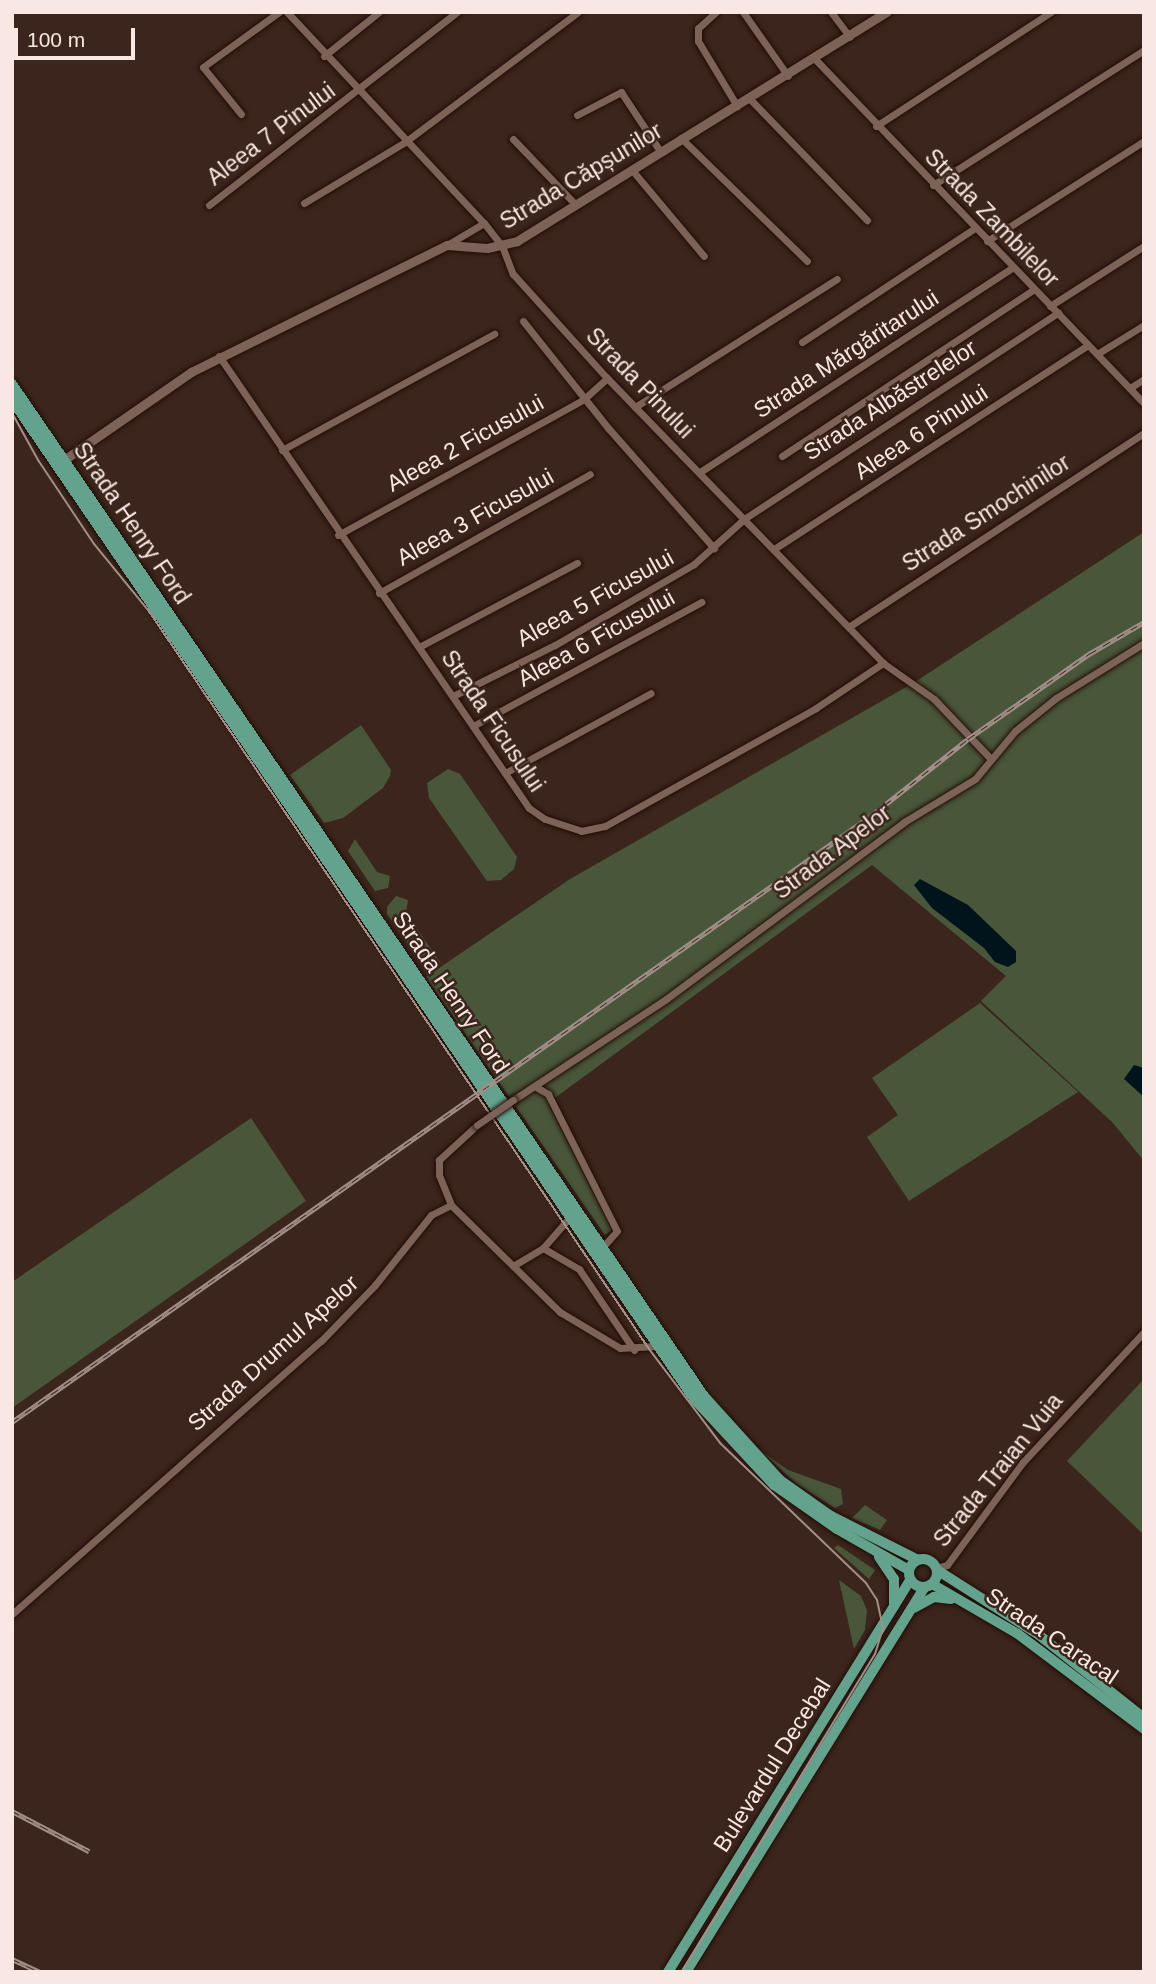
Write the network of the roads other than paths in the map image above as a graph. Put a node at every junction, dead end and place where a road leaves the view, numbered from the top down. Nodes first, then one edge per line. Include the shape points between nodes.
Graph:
1 (279, 12) edge
2 (287, 12) edge
3 (380, 12) edge
4 (457, 12) edge
5 (578, 12) edge
6 (716, 12) edge
7 (743, 12) edge
8 (831, 12) edge
9 (887, 12) edge
10 (1051, 12) edge
11 (850, 37) junction
12 (1144, 50) edge
13 (324, 56) junction
14 (815, 59) junction
15 (788, 76) junction
16 (357, 92) junction
17 (750, 99) junction
18 (737, 106) junction
19 (241, 114) dead end
20 (577, 114) dead end
21 (876, 126) junction
22 (681, 138) junction
23 (513, 139) dead end
24 (1144, 141) edge
25 (405, 142) junction
26 (660, 151) junction
27 (632, 170) junction
28 (933, 185) junction
29 (304, 203) dead end
30 (575, 204) junction
31 (209, 205) dead end
32 (867, 220) dead end
33 (484, 223) junction
34 (975, 228) junction
35 (987, 241) junction
36 (447, 245) junction
37 (502, 246) junction
38 (1144, 246) edge
39 (704, 256) dead end
40 (807, 261) dead end
41 (1013, 267) junction
42 (837, 279) dead end
43 (1034, 289) junction
44 (1050, 306) junction
45 (1058, 313) junction
46 (523, 321) dead end
47 (1144, 325) edge
48 (494, 334) dead end
49 (802, 342) dead end
50 (1088, 345) junction
51 (1097, 354) junction
52 (219, 356) junction
53 (607, 378) junction
54 (1144, 379) edge
55 (12, 384) edge
56 (1130, 388) junction
57 (584, 399) junction
58 (12, 400) edge
59 (1144, 403) edge
60 (635, 407) junction
61 (1144, 433) edge
62 (282, 450) junction
63 (782, 456) dead end
64 (64, 460) junction
65 (700, 472) junction
66 (590, 474) dead end
67 (744, 519) junction
68 (338, 535) junction
69 (714, 548) junction
70 (774, 549) junction
71 (578, 563) dead end
72 (379, 593) junction
73 (701, 602) dead end
74 (850, 626) junction
75 (1144, 643) edge
76 (419, 647) junction
77 (883, 663) junction
78 (651, 693) dead end
79 (453, 696) junction
80 (473, 726) junction
81 (989, 758) junction
82 (505, 773) junction
83 (536, 1087) junction
84 (451, 1205) junction
85 (569, 1218) junction
86 (543, 1248) junction
87 (600, 1250) junction
88 (513, 1266) junction
89 (1144, 1332) edge
90 (656, 1346) junction
91 (634, 1350) junction
92 (872, 1550) junction
93 (918, 1560) junction
94 (937, 1569) junction
95 (910, 1575) junction
96 (928, 1586) junction
97 (974, 1608) junction
98 (912, 1610) junction
99 (894, 1611) junction
100 (12, 1614) edge
101 (1144, 1718) edge
102 (1144, 1729) edge
103 (668, 1972) edge
104 (686, 1972) edge

1 - 19 street via 203,67
2 - 13 street, Strada Pinului
3 - 13 street
4 - 16 street, Aleea 7 Pinului
5 - 25 street
6 - 18 street via 698,28 698,41
7 - 15 street
8 - 11 street
9 - 11 street, Strada Căpșunilor
10 - 21 street
11 - 14 street, Strada Căpșunilor
12 - 28 street
13 - 16 street, Strada Pinului
14 - 15 street, Strada Căpșunilor
14 - 21 street, Strada Zambilelor
15 - 17 street, Strada Căpșunilor
16 - 25 street, Strada Pinului
16 - 31 street, Aleea 7 Pinului
17 - 18 street, Strada Căpșunilor
17 - 32 street
18 - 22 street, Strada Căpșunilor
20 - 26 street via 621,92
21 - 28 street, Strada Zambilelor
22 - 26 street, Strada Căpșunilor
22 - 40 street
23 - 30 street
24 - 35 street
25 - 29 street
25 - 33 street, Strada Pinului
26 - 27 street, Strada Căpșunilor
27 - 30 street, Strada Căpșunilor
27 - 39 street
28 - 34 street, Strada Zambilelor
30 - 37 street, Strada Căpșunilor via 517,242
33 - 36 street
33 - 37 street, Strada Pinului
34 - 35 street, Strada Zambilelor
34 - 49 street
35 - 41 street, Strada Zambilelor
36 - 37 street, Strada Căpșunilor
36 - 52 street, Strada Căpșunilor via 236,353
37 - 53 street, Strada Pinului via 513,274
38 - 44 street
41 - 43 street, Strada Zambilelor
41 - 65 street, Strada Mărgăritarului
42 - 60 street
43 - 44 street, Strada Zambilelor
43 - 63 street
44 - 45 street, Strada Zambilelor
45 - 50 street, Strada Zambilelor
45 - 67 street, Strada Albăstrelelor
46 - 57 street
47 - 51 street
48 - 62 street
50 - 51 street, Strada Zambilelor
50 - 70 street, Aleea 6 Pinului
51 - 56 street, Strada Zambilelor
52 - 62 street, Strada Ficusului
52 - 64 street, Strada Căpșunilor
53 - 57 street, Aleea 2 Ficusului
53 - 60 street, Strada Pinului
54 - 56 street
55 - 64 main road, Strada Henry Ford
56 - 59 street, Strada Zambilelor
57 - 68 street, Aleea 2 Ficusului
57 - 69 street
58 - 85 main road, Strada Henry Ford
60 - 65 street, Strada Pinului
61 - 74 street, Strada Smochinilor
62 - 68 street, Strada Ficusului
64 - 87 main road, Strada Henry Ford
65 - 67 street, Strada Pinului
66 - 72 street, Aleea 3 Ficusului
67 - 69 street, Aleea 5 Ficusului
67 - 70 street, Strada Pinului
68 - 72 street, Strada Ficusului
69 - 79 street, Aleea 5 Ficusului via 555,645
70 - 74 street, Strada Pinului
71 - 76 street
72 - 76 street, Strada Ficusului
73 - 80 street, Aleea 6 Ficusului
74 - 77 street, Strada Pinului
75 - 81 street, Strada Apelor via 1056,698
76 - 79 street, Strada Ficusului
77 - 81 street, Strada Pinului via 934,699
77 - 82 street, Strada Ficusului via 816,708 593,831 545,819 528,808
78 - 82 street
79 - 80 street, Strada Ficusului
80 - 82 street, Strada Ficusului
81 - 83 street, Strada Apelor via 975,779 904,822 692,981
83 - 84 street, Strada Apelor, bridge via 477,1125 439,1160 439,1175
83 - 87 street via 548,1094 617,1231
84 - 88 street
84 - 100 street, Strada Drumul Apelor via 431,1215 376,1285 321,1340
85 - 86 street
85 - 90 main road, Strada Henry Ford
86 - 88 street
86 - 91 street via 579,1269
87 - 93 main road, Strada Henry Ford via 663,1343 759,1460 831,1516
88 - 91 street via 560,1312 607,1343
89 - 94 street, Strada Traian Vuia via 1030,1454 947,1565
90 - 91 street
90 - 92 main road, Strada Henry Ford via 749,1462 807,1510
92 - 95 main road, Strada Henry Ford
92 - 99 main road via 892,1573
93 - 94 main road, Strada Caracal via 930,1561
93 - 95 main road, Bulevardul Decebal
94 - 96 main road, Bulevardul Decebal
94 - 101 main road, Strada Caracal via 1039,1635
95 - 96 main road, Strada Caracal
95 - 99 main road, Bulevardul Decebal
96 - 97 main road, Strada Caracal
96 - 98 main road, Bulevardul Decebal
97 - 98 main road via 934,1597
97 - 102 main road, Strada Caracal via 1074,1674
98 - 104 main road, Bulevardul Decebal
99 - 103 main road, Bulevardul Decebal

